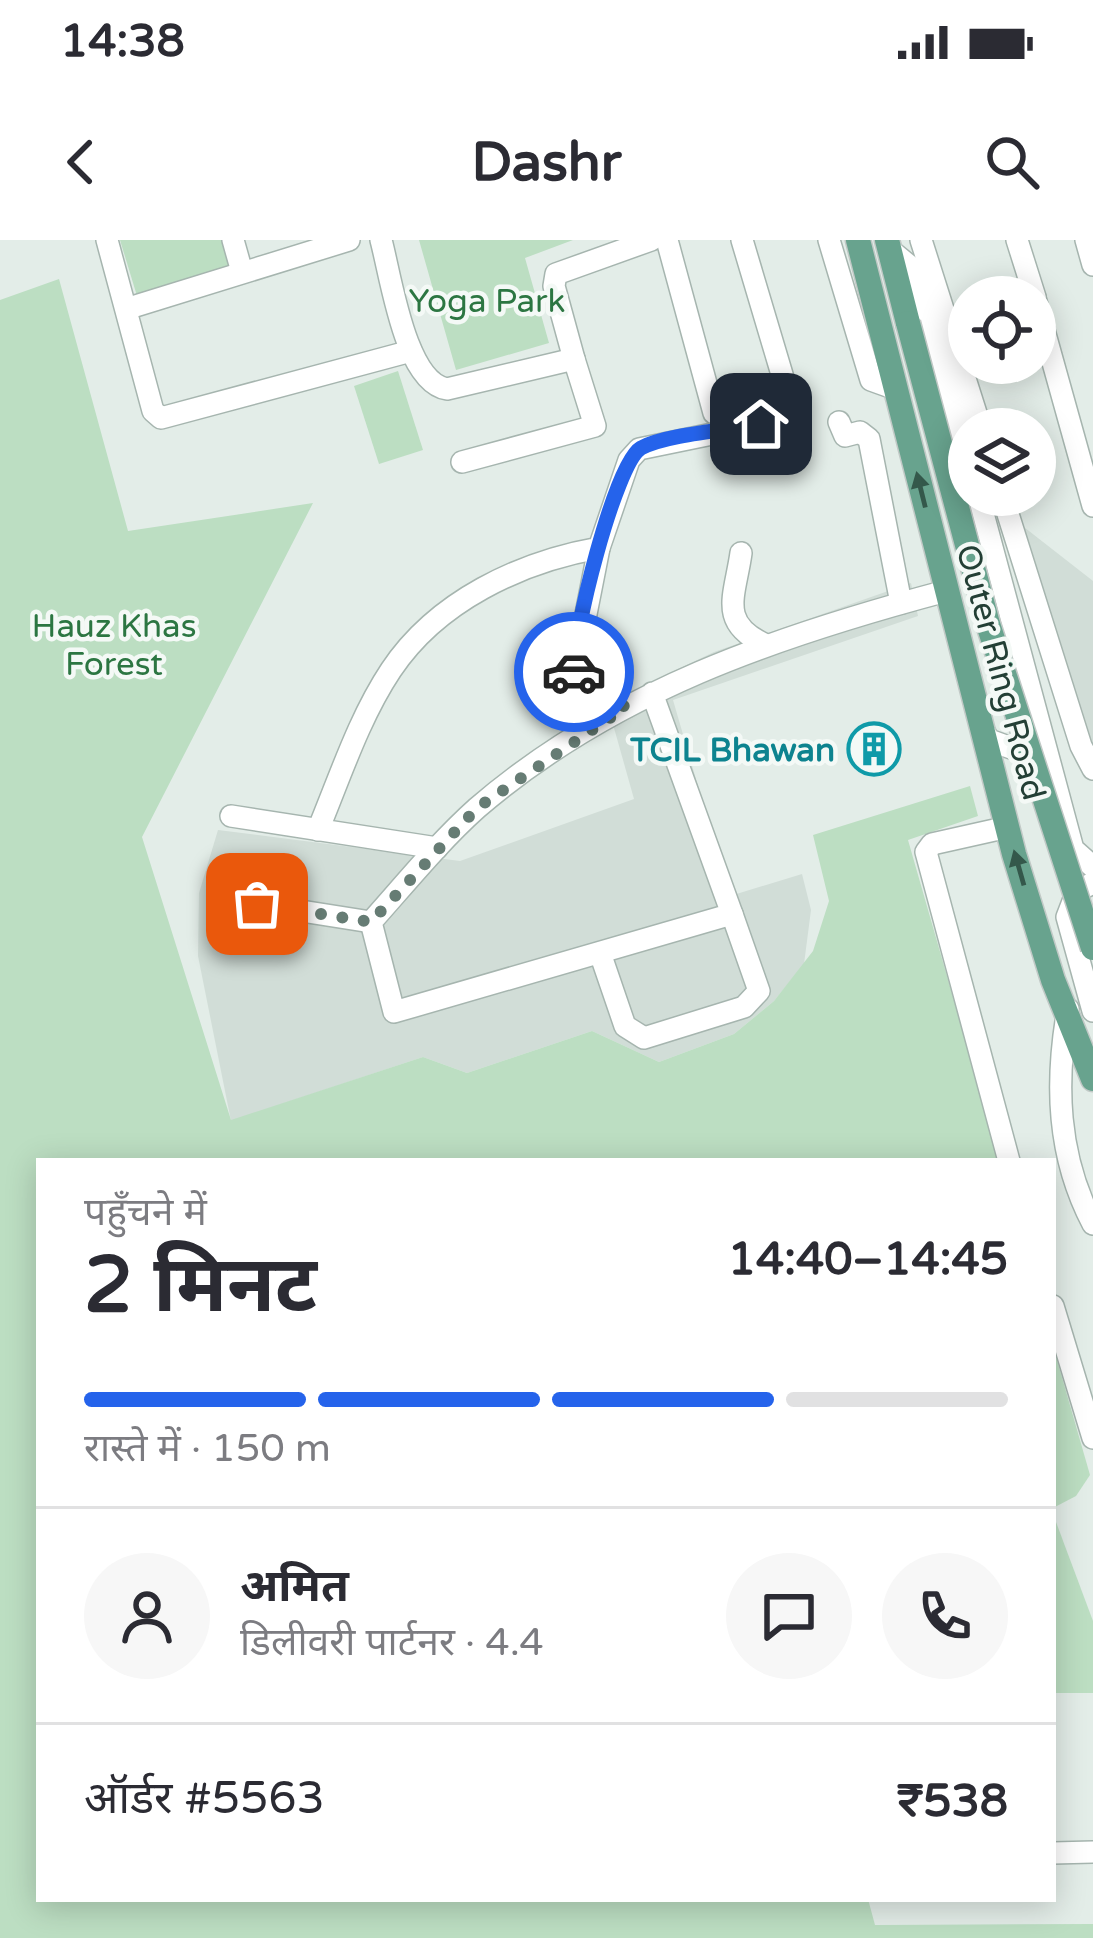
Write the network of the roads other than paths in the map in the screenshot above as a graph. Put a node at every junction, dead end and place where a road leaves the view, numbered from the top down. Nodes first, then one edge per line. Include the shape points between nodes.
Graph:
1 (107, 240) edge
2 (233, 240) edge
3 (349, 240) edge
4 (381, 240) edge
5 (651, 240) edge
6 (667, 240) edge
7 (742, 240) edge
8 (830, 240) edge
9 (859, 240) edge
10 (921, 240) edge
11 (1017, 240) edge
12 (1086, 240) edge
13 (888, 245) edge
14 (1093, 265) edge
15 (242, 272) junction
16 (1028, 276) edge
17 (129, 308) junction
18 (411, 351) junction
19 (574, 359) junction
20 (1056, 373) edge
21 (896, 389) junction
22 (789, 398) dead end
23 (953, 408) edge
24 (974, 408) edge
25 (714, 413) dead end
26 (838, 422) dead end
27 (761, 424) dead end
28 (462, 462) dead end
29 (1093, 506) edge
30 (984, 516) edge
31 (1009, 516) edge
32 (599, 548) junction
33 (741, 553) dead end
34 (946, 591) junction
35 (901, 603) junction
36 (764, 644) junction
37 (652, 693) junction
38 (626, 707) junction
39 (1039, 720) junction
40 (982, 728) junction
41 (1084, 742) edge
42 (1093, 769) edge
43 (231, 816) dead end
44 (1008, 827) junction
45 (318, 830) junction
46 (437, 848) junction
47 (1093, 867) edge
48 (1093, 884) edge
49 (257, 904) dead end
50 (732, 914) junction
51 (371, 922) junction
52 (1093, 948) edge
53 (600, 953) junction
54 (1081, 1009) edge
55 (1093, 1079) edge
56 (1008, 1158) edge
57 (1093, 1224) edge
58 (1056, 1316) edge
59 (1093, 1438) edge
60 (1093, 1852) edge
61 (1056, 1853) edge

1 - 17 street
2 - 15 street
3 - 15 street
4 - 18 street
5 - 19 street via 556,274
6 - 25 street
7 - 22 street
8 - 21 street via 871,380
9 - 21 main road, Outer Ring Road
10 - 24 street
11 - 16 street
12 - 14 street
13 - 23 street via 912,268
13 - 52 main road, bridge via 988,624
15 - 17 street
17 - 18 street via 161,418
18 - 19 street via 422,375 447,388
19 - 28 street via 595,426
20 - 29 street
34 -> 21 main road, Outer Ring Road
26 - 35 street via 845,436 869,439
27 - 32 street via 640,449
30 - 39 street
31 - 41 street
32 - 38 street via 574,675
32 - 45 street via 539,559 459,602 392,669
33 - 36 street via 734,621
34 - 35 street
34 - 40 main road, Outer Ring Road
35 - 36 street
36 - 37 street
37 - 38 street
37 - 50 street
38 - 46 street via 517,778
39 - 40 street via 1027,744 1014,749 988,740
39 - 47 street via 1073,848
40 - 44 main road, Outer Ring Road
41 - 42 street
43 - 45 street
54 -> 44 main road, Outer Ring Road via 1053,980
44 - 56 street via 926,852
45 - 46 street
46 - 51 street
48 - 54 street via 1072,898 1068,926
49 - 51 street
50 - 53 street
50 - 53 street via 759,991 744,1007 644,1038 625,1026
51 - 53 street via 394,1012
54 - 55 main road, Outer Ring Road
54 - 57 street via 1057,1076 1058,1108
58 - 59 street
60 - 61 street

